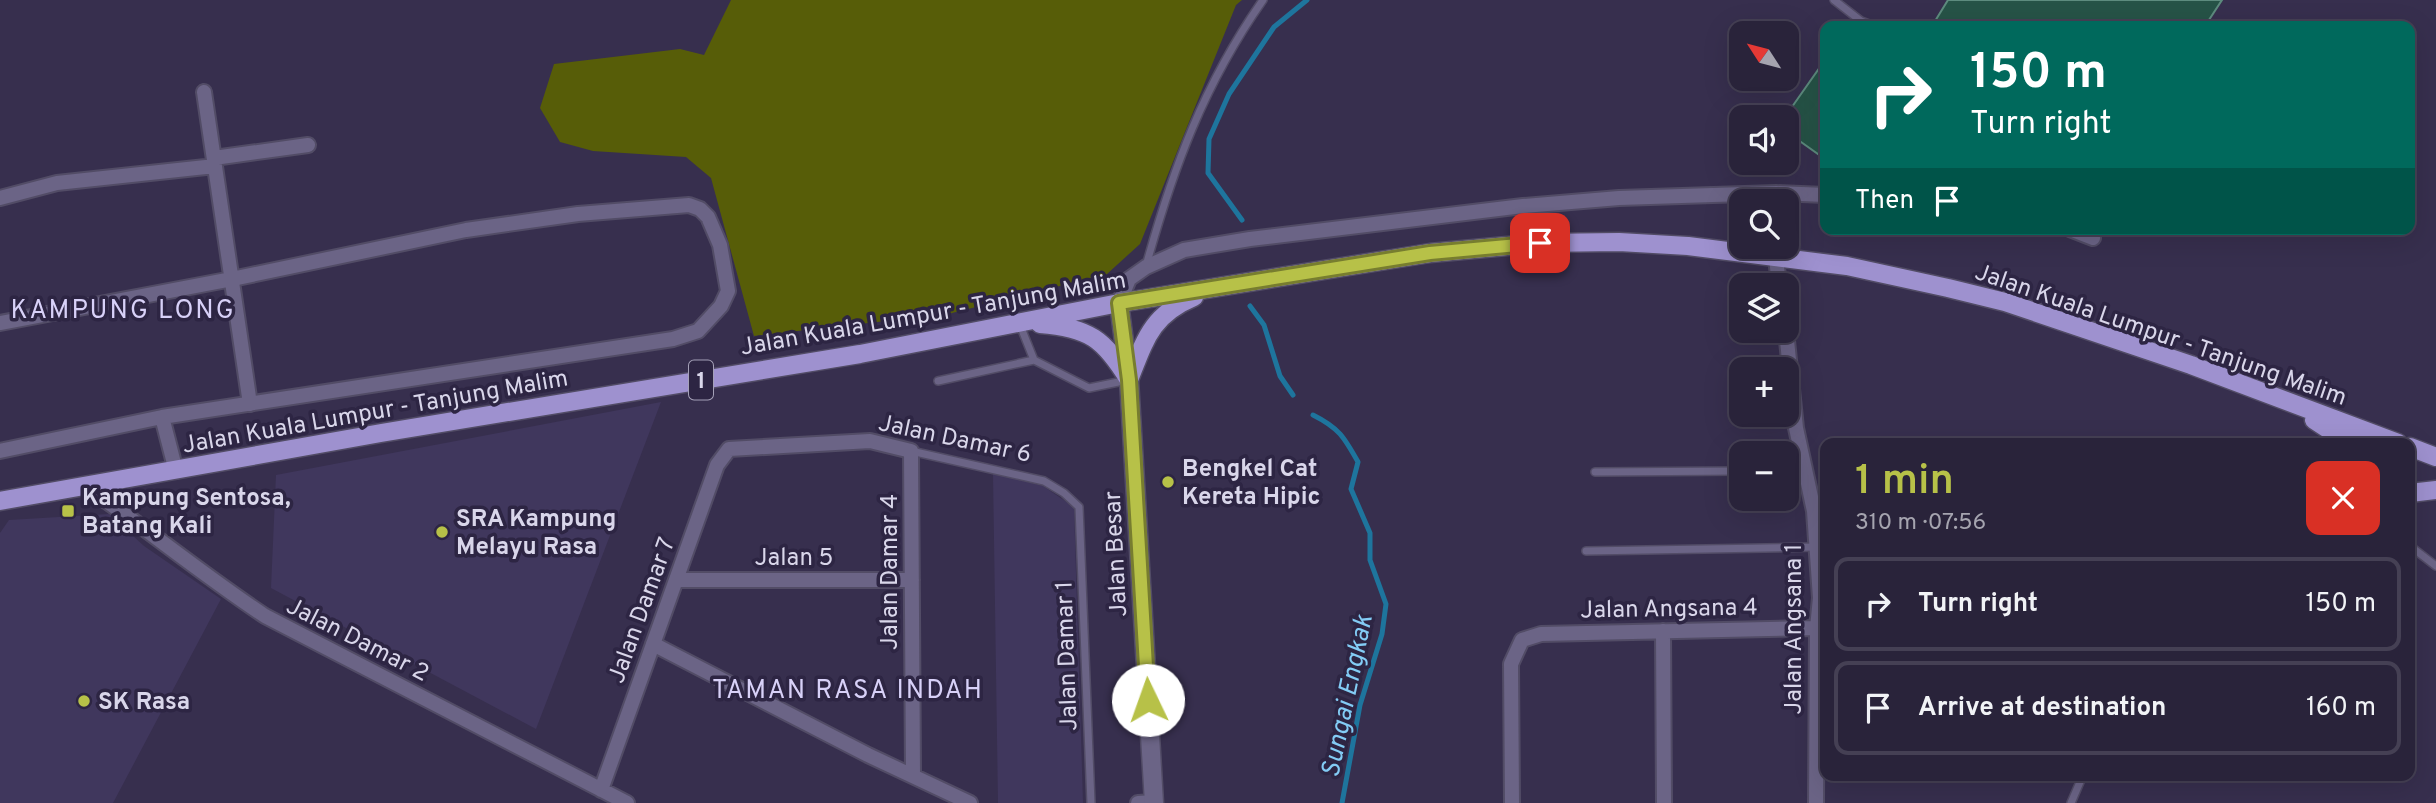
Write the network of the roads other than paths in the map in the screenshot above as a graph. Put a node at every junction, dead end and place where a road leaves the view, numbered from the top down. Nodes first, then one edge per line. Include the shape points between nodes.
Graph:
1 (1263, 0) edge
2 (1834, 0) edge
3 (1861, 21) edge
4 (204, 92) dead end
5 (308, 145) dead end
6 (214, 162) junction
7 (1820, 195) edge
8 (0, 198) edge
9 (2085, 235) edge
10 (2093, 238) dead end
11 (1729, 252) edge
12 (1785, 259) edge
13 (1146, 267) junction
14 (232, 279) junction
15 (1216, 288) junction
16 (1119, 303) junction
17 (1019, 322) junction
18 (0, 323) edge
19 (1787, 343) edge
20 (1034, 360) junction
21 (1129, 380) junction
22 (939, 381) dead end
23 (2285, 401) junction
24 (250, 404) junction
25 (162, 417) junction
26 (2341, 438) edge
27 (2381, 438) edge
28 (729, 449) joint
29 (2415, 450) edge
30 (0, 451) edge
31 (911, 451) junction
32 (2436, 457) edge
33 (1799, 470) edge
34 (1806, 470) junction
35 (176, 471) junction
36 (1729, 471) edge
37 (1595, 472) dead end
38 (85, 486) junction
39 (2436, 490) edge
40 (2415, 492) edge
41 (0, 501) edge
42 (1079, 506) joint
43 (1817, 547) junction
44 (2415, 550) edge
45 (1586, 551) dead end
46 (2436, 566) edge
47 (676, 580) junction
48 (912, 580) junction
49 (1818, 628) junction
50 (1663, 631) junction
51 (653, 644) junction
52 (913, 776) junction
53 (2080, 781) edge
54 (601, 790) junction
55 (950, 799) edge
56 (621, 802) edge
57 (970, 803) edge
58 (1091, 803) edge
59 (1138, 803) edge
60 (1154, 803) edge
61 (1512, 803) edge
62 (1664, 803) edge
63 (1816, 803) edge
64 (2071, 803) edge

1 - 13 lane via 1236,37 1208,91 1180,155
2 - 3 lane
4 - 6 street
5 - 6 street
6 - 8 street via 57,183
6 - 14 street
7 - 13 street via 1619,198 1523,206 1250,239 1184,250
9 - 10 street
11 - 15 main road, Jalan Kuala Lumpur - Tanjung Malim / 1 via 1688,246 1540,243 1430,253
12 - 23 main road, Jalan Kuala Lumpur - Tanjung Malim / 1 via 1847,266 2005,302
13 - 16 street via 1129,279
14 - 18 street
14 - 24 street
14 - 24 street via 466,230 689,205 708,217 727,278 728,291 708,322 698,331 673,339
15 - 16 main road, Jalan Kuala Lumpur - Tanjung Malim / 1
15 - 21 main road via 1166,311 1146,337
16 - 17 main road, Jalan Kuala Lumpur - Tanjung Malim / 1
16 - 21 main road, Jalan Besar
17 - 20 lane
17 - 21 main road via 1057,325 1101,340
17 - 35 main road, Jalan Kuala Lumpur - Tanjung Malim / 1 via 860,354
19 - 34 street, Jalan Angsana 1 via 1796,428
20 - 21 lane via 1089,388
20 - 22 lane
21 - 60 main road, Jalan Besar
23 - 26 main road
23 - 27 main road, Jalan Kuala Lumpur - Tanjung Malim / 1
24 - 25 street
25 - 30 street
25 - 35 street
28 - 31 street, Jalan Damar 6 via 870,441
28 - 47 street, Jalan Damar 7 via 717,465
29 - 32 main road, Jalan Kuala Lumpur - Tanjung Malim / 1
31 - 42 lane, Jalan Damar 6 via 1044,481
31 - 48 street, Jalan Damar 4
33 - 34 lane
34 - 43 street, Jalan Angsana 1
35 - 38 main road, Jalan Kuala Lumpur - Tanjung Malim / 1
36 - 37 lane
38 - 41 main road, Jalan Kuala Lumpur - Tanjung Malim / 1
38 - 54 street, Jalan Damar 2 via 265,616
39 - 40 main road
42 - 58 lane, Jalan Damar 1
43 - 45 lane
43 - 49 street, Jalan Angsana 1
44 - 46 lane
47 - 48 street, Jalan 5
47 - 51 street, Jalan Damar 7
48 - 52 street, Jalan Damar 4
49 - 50 street, Jalan Angsana 4
49 - 63 street, Jalan Angsana 1
50 - 61 street, Jalan Angsana 4 via 1541,634 1522,640 1511,664
50 - 62 street
51 - 52 street
51 - 54 street, Jalan Damar 7
52 - 55 street
53 - 64 lane
54 - 56 street, Jalan Damar 2
55 - 57 street
59 - 60 street

